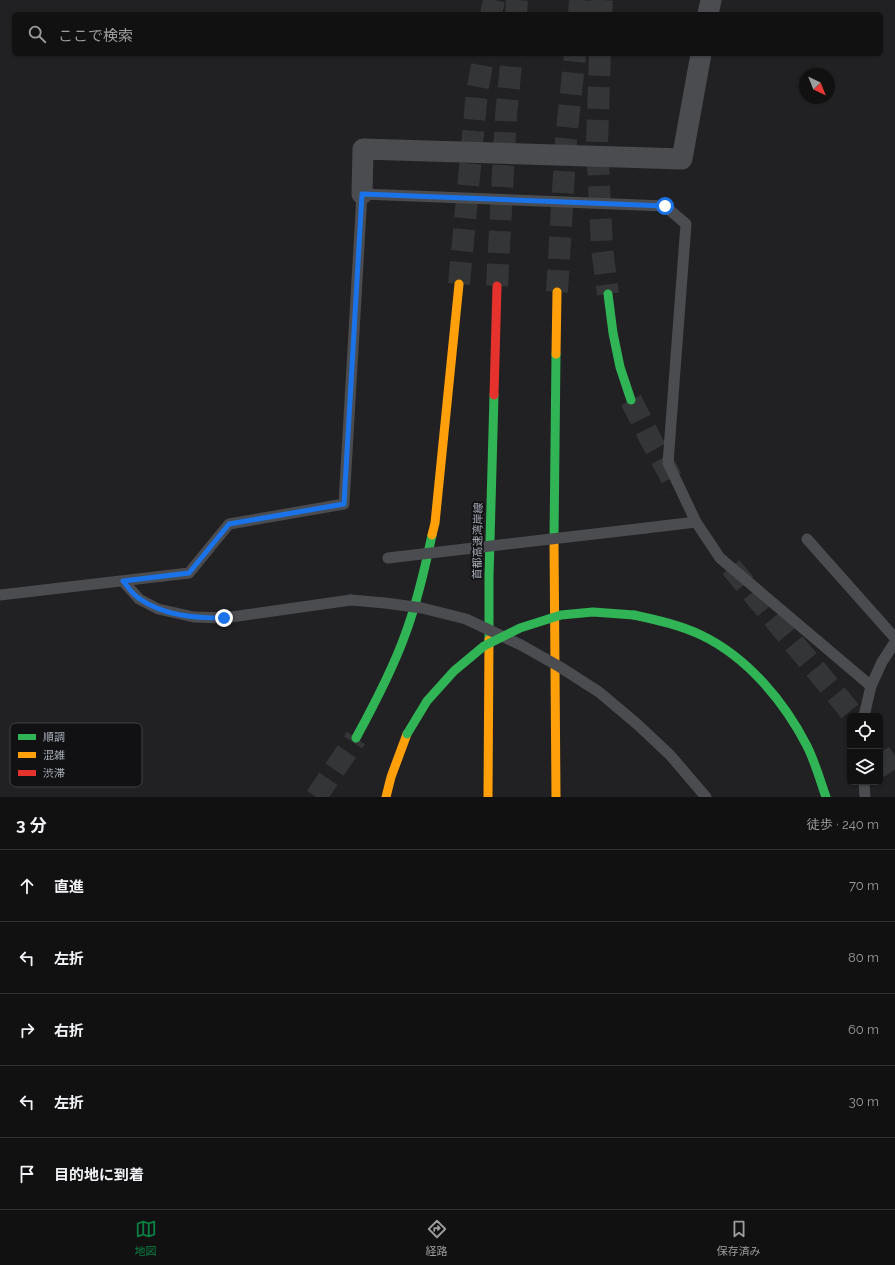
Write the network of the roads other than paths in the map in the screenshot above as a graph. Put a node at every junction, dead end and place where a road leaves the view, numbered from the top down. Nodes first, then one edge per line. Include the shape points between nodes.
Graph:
1 (711, 0) edge
2 (708, 12) edge
3 (701, 56) edge
4 (362, 194) junction
5 (459, 284) tunnel mouth
6 (496, 286) tunnel mouth
7 (557, 292) tunnel mouth
8 (608, 294) tunnel mouth
9 (631, 400) tunnel mouth
10 (696, 522) junction
11 (807, 539) dead end
12 (388, 558) dead end
13 (123, 581) junction
14 (0, 595) edge
15 (895, 638) edge
16 (895, 642) edge
17 (871, 686) junction
18 (865, 713) edge
19 (356, 738) tunnel mouth
20 (818, 773) junction
21 (864, 785) edge
22 (386, 797) edge
23 (488, 797) edge
24 (556, 797) edge
25 (706, 797) edge
26 (823, 797) edge
27 (826, 797) edge
28 (865, 797) edge

1 - 2 street
3 - 4 street via 682,158 363,149
4 - 10 lane via 665,206 686,224 668,463
4 - 13 lane via 344,504 229,524 189,573
5 - 19 highway via 435,516 425,569 405,635 382,691
6 - 23 highway, 首都高速湾岸線 via 489,576
7 - 24 highway via 553,581
8 - 9 highway via 620,367
10 - 12 lane, bridge
10 - 17 lane via 720,558
11 - 15 lane
13 - 14 lane
13 - 25 lane, bridge via 138,599 158,609 194,618 224,618 351,600 422,608 466,619 560,666 599,692 670,754
16 - 17 lane
17 - 18 lane
20 - 22 highway, bridge via 807,746 791,718 769,689 740,661 709,639 672,623 634,615 593,612 561,615 520,628 484,646 454,671 427,701 407,734
20 - 26 highway
20 - 27 highway
21 - 28 lane

